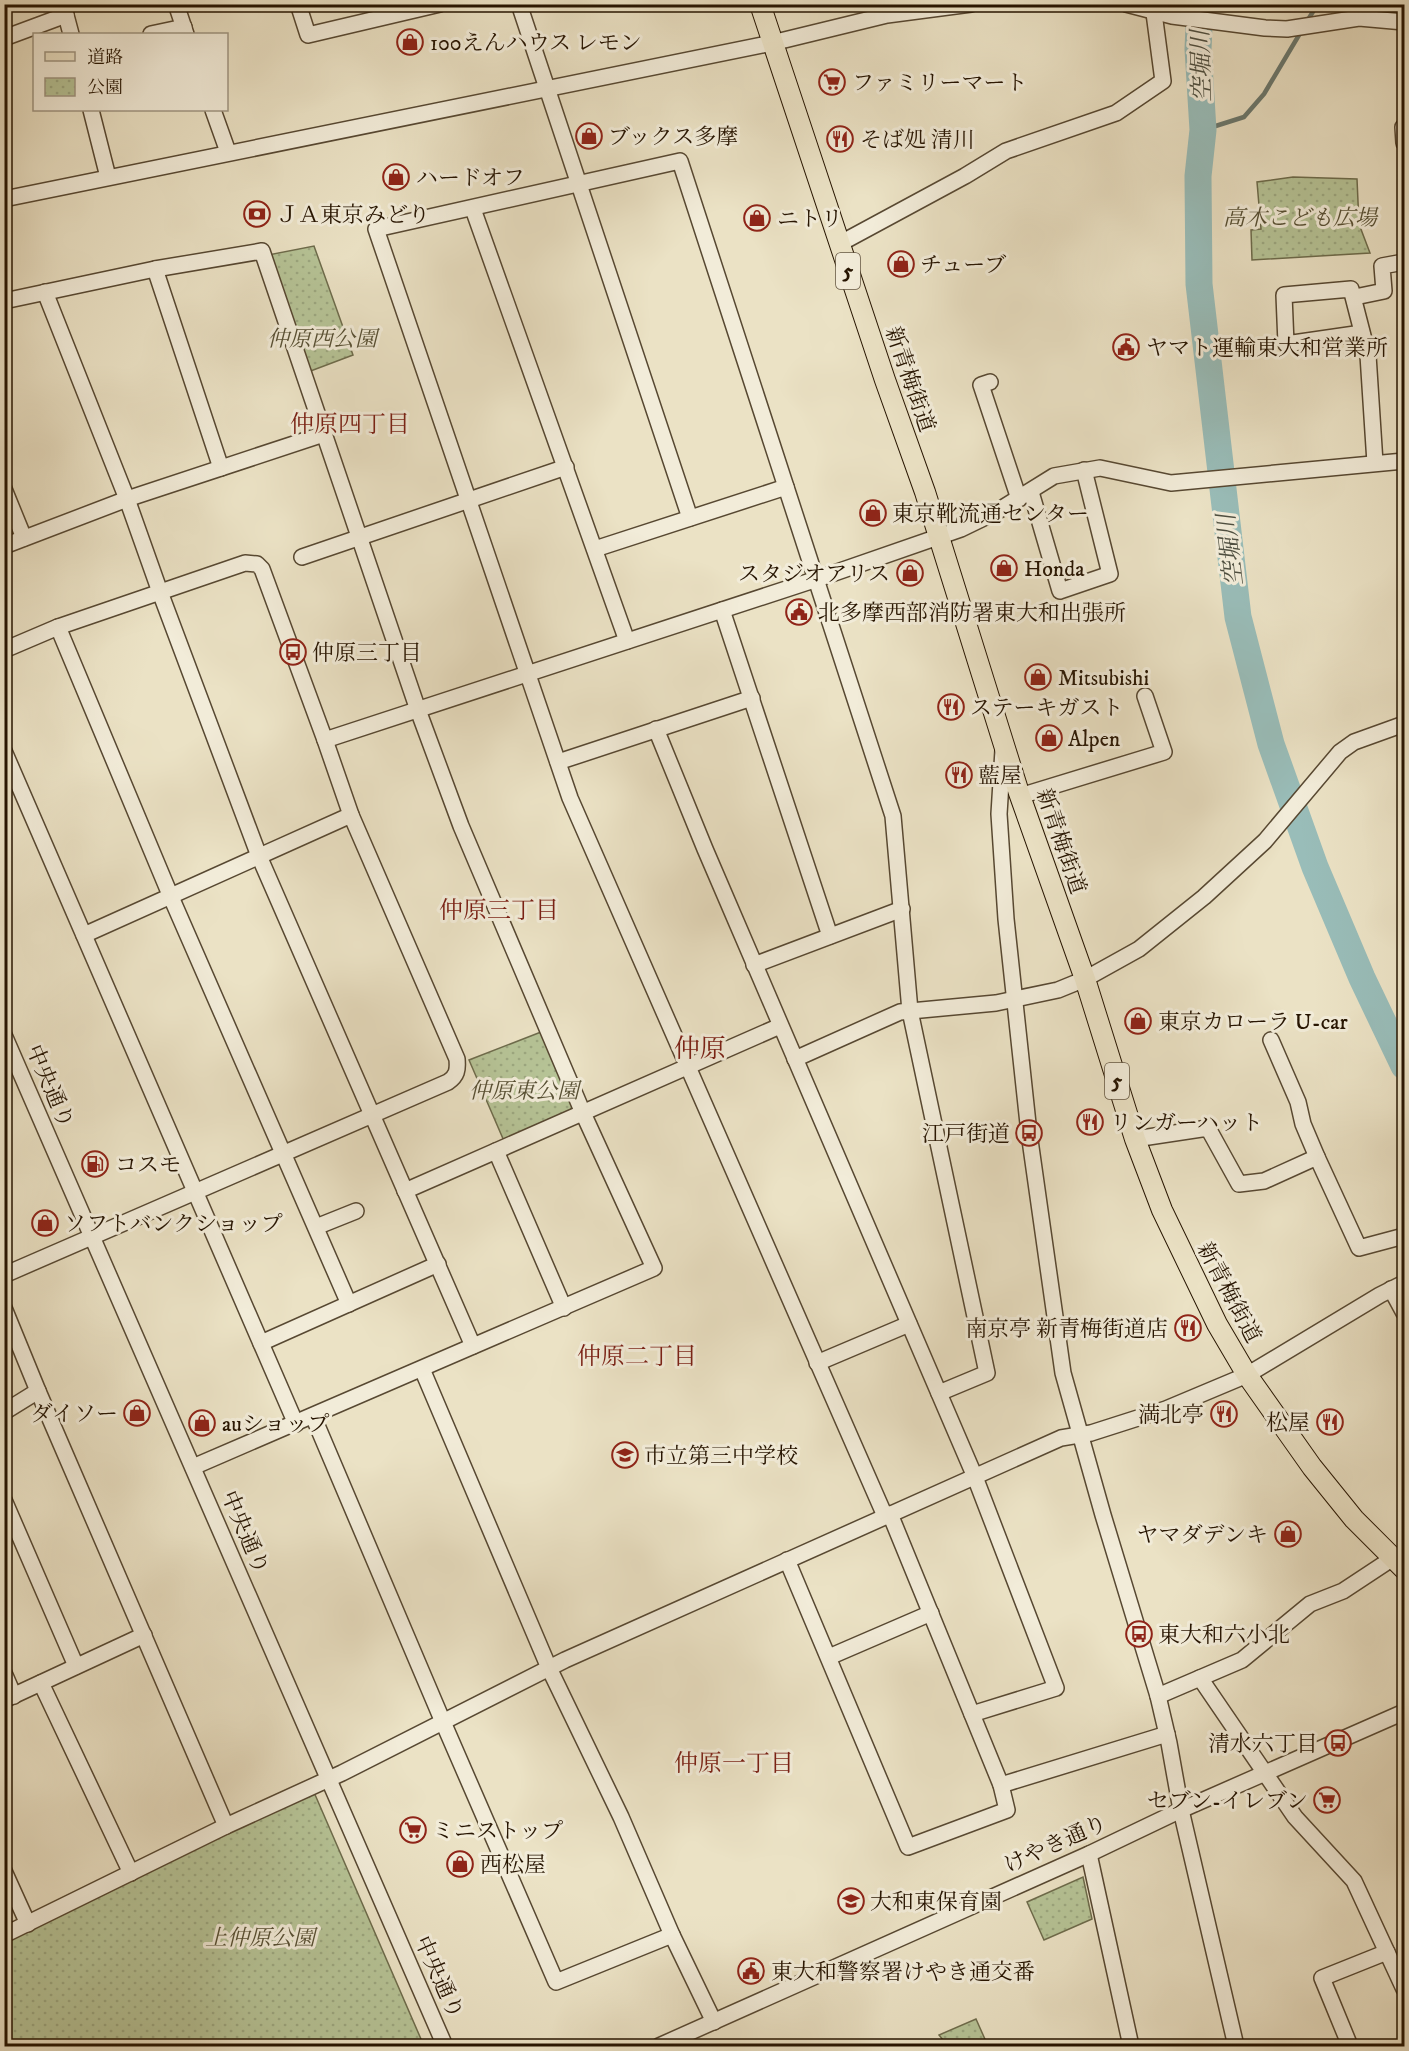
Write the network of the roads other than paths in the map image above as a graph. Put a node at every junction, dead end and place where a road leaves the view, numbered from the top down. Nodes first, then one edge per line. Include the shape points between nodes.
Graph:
1 (176, 4) edge
2 (298, 4) edge
3 (440, 4) edge
4 (519, 4) edge
5 (759, 4) edge
6 (971, 4) edge
7 (1126, 4) edge
8 (909, 8) edge
9 (64, 10) edge
10 (1154, 13) junction
11 (1404, 22) edge
12 (185, 31) edge
13 (71, 33) edge
14 (162, 33) edge
15 (4, 38) edge
16 (772, 43) junction
17 (547, 89) junction
18 (91, 111) edge
19 (213, 111) edge
20 (1403, 127) edge
21 (1404, 143) edge
22 (228, 152) junction
23 (108, 177) junction
24 (579, 184) junction
25 (4, 199) edge
26 (473, 209) junction
27 (839, 244) junction
28 (1404, 262) edge
29 (155, 270) junction
30 (45, 292) junction
31 (1355, 297) junction
32 (4, 301) edge
33 (1362, 333) junction
34 (990, 382) dead end
35 (324, 434) junction
36 (1404, 461) edge
37 (1375, 463) junction
38 (566, 467) junction
39 (221, 468) junction
40 (1084, 470) junction
41 (786, 487) junction
42 (4, 489) edge
43 (1025, 495) junction
44 (127, 499) junction
45 (467, 501) junction
46 (690, 518) junction
47 (939, 536) junction
48 (24, 538) junction
49 (360, 538) junction
50 (4, 546) edge
51 (595, 549) junction
52 (302, 558) dead end
53 (817, 579) junction
54 (160, 592) junction
55 (722, 610) junction
56 (58, 627) junction
57 (627, 641) junction
58 (4, 650) edge
59 (528, 674) junction
60 (1145, 696) dead end
61 (752, 698) junction
62 (418, 710) junction
63 (1404, 724) edge
64 (656, 729) junction
65 (325, 740) junction
66 (1004, 745) junction
67 (4, 751) edge
68 (558, 762) junction
69 (1020, 796) junction
70 (351, 815) junction
71 (260, 856) junction
72 (171, 897) junction
73 (902, 909) junction
74 (84, 935) junction
75 (830, 936) junction
76 (754, 965) junction
77 (1085, 980) junction
78 (1015, 998) junction
79 (910, 1011) junction
80 (780, 1026) junction
81 (4, 1035) edge
82 (1271, 1040) dead end
83 (795, 1059) junction
84 (689, 1067) junction
85 (584, 1113) junction
86 (371, 1116) junction
87 (1134, 1139) junction
88 (496, 1151) junction
89 (284, 1152) junction
90 (1317, 1156) junction
91 (196, 1191) junction
92 (405, 1191) junction
93 (356, 1211) dead end
94 (316, 1227) junction
95 (1404, 1236) edge
96 (92, 1237) junction
97 (438, 1264) junction
98 (4, 1275) edge
99 (1398, 1286) edge
100 (349, 1304) junction
101 (4, 1308) edge
102 (564, 1308) junction
103 (1404, 1313) edge
104 (909, 1324) junction
105 (261, 1342) junction
106 (473, 1346) junction
107 (816, 1363) junction
108 (422, 1369) junction
109 (1247, 1375) junction
110 (38, 1390) junction
111 (939, 1393) junction
112 (4, 1412) edge
113 (313, 1416) junction
114 (296, 1424) junction
115 (1080, 1434) junction
116 (194, 1467) junction
117 (975, 1477) junction
118 (4, 1500) edge
119 (887, 1515) junction
120 (787, 1560) junction
121 (1399, 1563) edge
122 (931, 1613) junction
123 (144, 1635) junction
124 (829, 1658) junction
125 (76, 1666) junction
126 (549, 1668) junction
127 (4, 1673) edge
128 (1200, 1678) junction
129 (42, 1683) junction
130 (1158, 1696) junction
131 (9, 1698) edge
132 (1404, 1712) edge
133 (972, 1714) junction
134 (442, 1722) junction
135 (1167, 1734) junction
136 (1266, 1773) junction
137 (328, 1778) junction
138 (1001, 1785) junction
139 (1181, 1810) junction
140 (226, 1826) junction
141 (1089, 1854) junction
142 (4, 1871) edge
143 (130, 1873) junction
144 (28, 1923) junction
145 (4, 1935) edge
146 (672, 1935) junction
147 (1394, 1955) edge
148 (1404, 1989) edge
149 (714, 2022) junction
150 (445, 2046) edge
151 (659, 2046) edge
152 (1131, 2046) edge
153 (1236, 2046) edge
154 (1350, 2046) edge

1 - 12 street
2 - 3 street via 308,35
4 - 17 street
5 - 16 main road, 新青梅街道 / 5
6 - 8 street
7 - 10 street
8 - 16 street
9 - 13 street
9 - 15 street
10 - 11 street via 1287,28 1359,18
10 - 27 street via 1163,81 1116,113 1006,151
12 - 14 street
16 - 17 street
16 - 27 main road, 新青梅街道 / 5
17 - 22 street
17 - 24 street
18 - 23 street
19 - 22 street
20 - 21 street
22 - 23 street
23 - 25 street
24 - 26 street
24 - 41 street via 680,161
24 - 46 street
26 - 38 street
26 - 45 street via 376,229
27 - 47 main road, 新青梅街道 / 5
28 - 31 street via 1383,266 1384,291
29 - 30 street
29 - 35 street via 261,251
29 - 39 street
30 - 32 street
30 - 44 street
31 - 33 street
31 - 33 street via 1352,289 1284,295 1287,344
33 - 37 street via 1368,355
34 - 43 street via 981,385 1002,428
35 - 39 street
35 - 49 street
36 - 37 street
37 - 40 street via 1171,483 1100,468
38 - 45 street
38 - 51 street
39 - 44 street
40 - 43 street via 1054,476
40 - 43 street via 1110,574 1060,591
41 - 46 street
41 - 53 street
42 - 48 street
43 - 47 street via 961,529
44 - 48 street
44 - 54 street
45 - 49 street
45 - 59 street
46 - 51 street
47 - 53 street
47 - 66 main road, 新青梅街道 / 5
48 - 50 street
49 - 52 street
49 - 62 street
51 - 57 street
53 - 55 street
53 - 73 street via 893,816
54 - 56 street
54 - 65 street via 245,562 257,564
54 - 71 street
55 - 57 street
55 - 61 street
56 - 58 street
56 - 72 street
57 - 59 street
59 - 62 street
59 - 68 street
60 - 69 street via 1164,752
61 - 64 street
61 - 75 street
62 - 65 street
62 - 85 street via 461,826
63 - 77 street via 1354,742 1340,752 1265,841 1204,897 1140,949
64 - 68 street
64 - 76 street
65 - 70 street
66 - 69 main road, 新青梅街道 / 5
66 - 78 street via 999,814
67 - 74 street
68 - 84 street via 570,798
69 - 77 main road, 新青梅街道 / 5
70 - 71 street
70 - 86 street via 458,1069 448,1082
71 - 72 street
71 - 86 street
72 - 74 street
72 - 89 street
73 - 75 street
73 - 79 street
74 - 91 street
75 - 76 street
76 - 80 street
77 - 78 street
77 - 87 main road, 新青梅街道 / 5
78 - 79 street
78 - 115 street via 1061,1362
79 - 83 street
79 - 111 street via 987,1373
80 - 83 street
80 - 84 street
81 - 96 street, 中央通り
82 - 90 street
83 - 104 street
84 - 85 street
84 - 107 street
85 - 88 street
85 - 102 street via 654,1268
86 - 89 street
86 - 92 street
87 - 90 street via 1208,1128 1239,1184 1264,1181
87 - 109 main road, 新青梅街道 / 5 via 1178,1246
88 - 92 street
88 - 102 street
89 - 91 street
89 - 94 street
90 - 95 street via 1359,1248
91 - 96 street
91 - 105 street
92 - 97 street
93 - 94 street
94 - 100 street
96 - 98 street
96 - 116 street, 中央通り
97 - 100 street
97 - 106 street
99 - 103 street
99 - 109 street
100 - 105 street
101 - 110 street
102 - 106 street
104 - 107 street
104 - 111 street
105 - 114 street
106 - 108 street
107 - 119 street
108 - 113 street
108 - 126 street
109 - 115 street via 1166,1409
109 - 121 main road, 新青梅街道 / 5 via 1311,1467 1354,1519
110 - 112 street
110 - 123 street
111 - 117 street
113 - 114 street
113 - 134 street
114 - 116 street
115 - 117 street via 1061,1438
115 - 130 street
116 - 137 street, 中央通り
117 - 119 street
117 - 133 street via 1056,1688
118 - 125 street
119 - 120 street
119 - 122 street
120 - 124 street
120 - 126 street
121 - 128 street via 1310,1604 1242,1660
122 - 124 street
122 - 133 street
123 - 125 street
123 - 140 street
124 - 138 street via 908,1847 1007,1810
125 - 129 street
126 - 134 street
126 - 146 street via 621,1817
127 - 131 street
128 - 130 street
128 - 136 street
129 - 131 street
129 - 143 street
130 - 135 street
132 - 136 street, けやき通り
133 - 138 street
134 - 137 street
134 - 146 street via 556,1982
135 - 138 street
135 - 139 street
136 - 139 street, けやき通り
136 - 147 street via 1296,1817 1354,1881
137 - 140 street
137 - 150 street, 中央通り
139 - 141 street, けやき通り
139 - 153 street
140 - 143 street
141 - 149 street, けやき通り
141 - 152 street
142 - 144 street
143 - 144 street
144 - 145 street
146 - 149 street
147 - 148 street
147 - 154 street via 1322,1978
149 - 151 street, けやき通り

